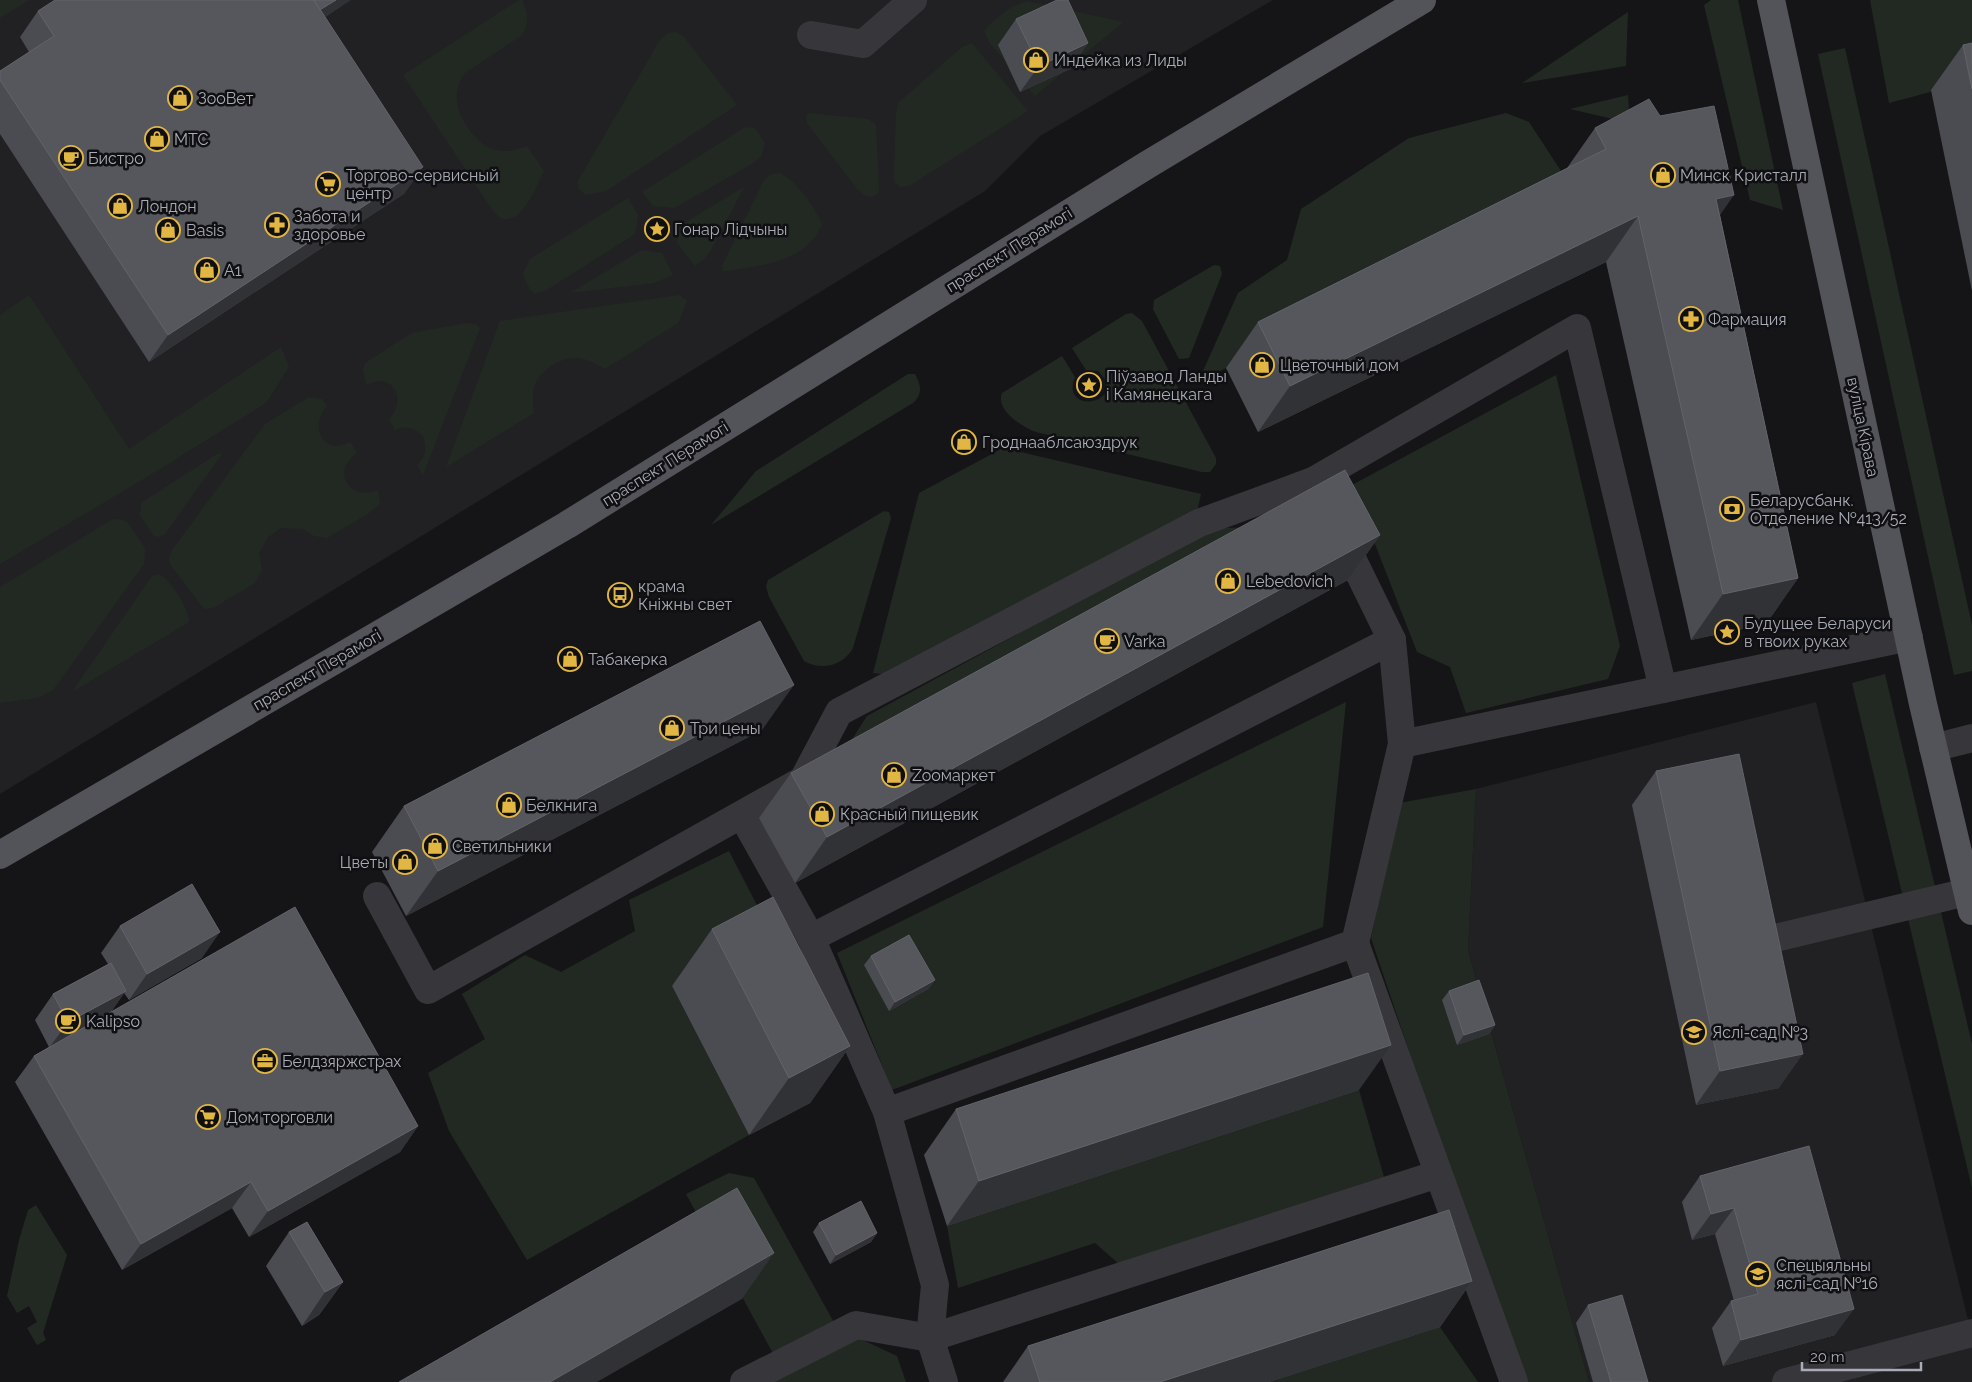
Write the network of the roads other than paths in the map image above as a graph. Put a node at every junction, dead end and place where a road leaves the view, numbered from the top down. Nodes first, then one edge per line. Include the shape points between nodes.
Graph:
1 (913, 0) edge
2 (1384, 0) edge
3 (1422, 0) edge
4 (1771, 0) edge
5 (811, 35) dead end
6 (1322, 59) junction
7 (1322, 499) junction
8 (1909, 637) junction
9 (1392, 640) junction
10 (1663, 689) junction
11 (1972, 738) edge
12 (1402, 744) junction
13 (1933, 748) junction
14 (742, 815) junction
15 (0, 855) edge
16 (376, 896) dead end
17 (1970, 901) edge
18 (811, 938) junction
19 (1767, 940) edge
20 (1355, 944) junction
21 (887, 1112) junction
22 (1438, 1174) junction
23 (1972, 1333) edge
24 (930, 1338) junction
25 (744, 1382) edge
26 (944, 1382) edge
27 (1514, 1382) edge
28 (1786, 1382) edge

1 - 5 street via 863,44
2 - 6 main road, праспект Перамогі
3 - 6 main road, праспект Перамогі
4 - 8 main road, вуліца Кірава
6 - 15 main road, праспект Перамогі via 567,525
7 - 9 street
7 - 10 street via 1577,328
7 - 14 street via 1198,523 839,712 804,780
8 - 10 street
8 - 13 main road, вуліца Кірава
9 - 12 street
9 - 18 street
10 - 12 street
11 - 13 street
12 - 20 street
13 - 17 main road, вуліца Кірава
14 - 16 street via 428,990
14 - 18 street
17 - 19 street
18 - 21 street
20 - 21 street
20 - 22 street
21 - 24 street via 935,1285
22 - 24 street
22 - 27 street
23 - 28 street
24 - 25 street via 856,1325
24 - 26 street

